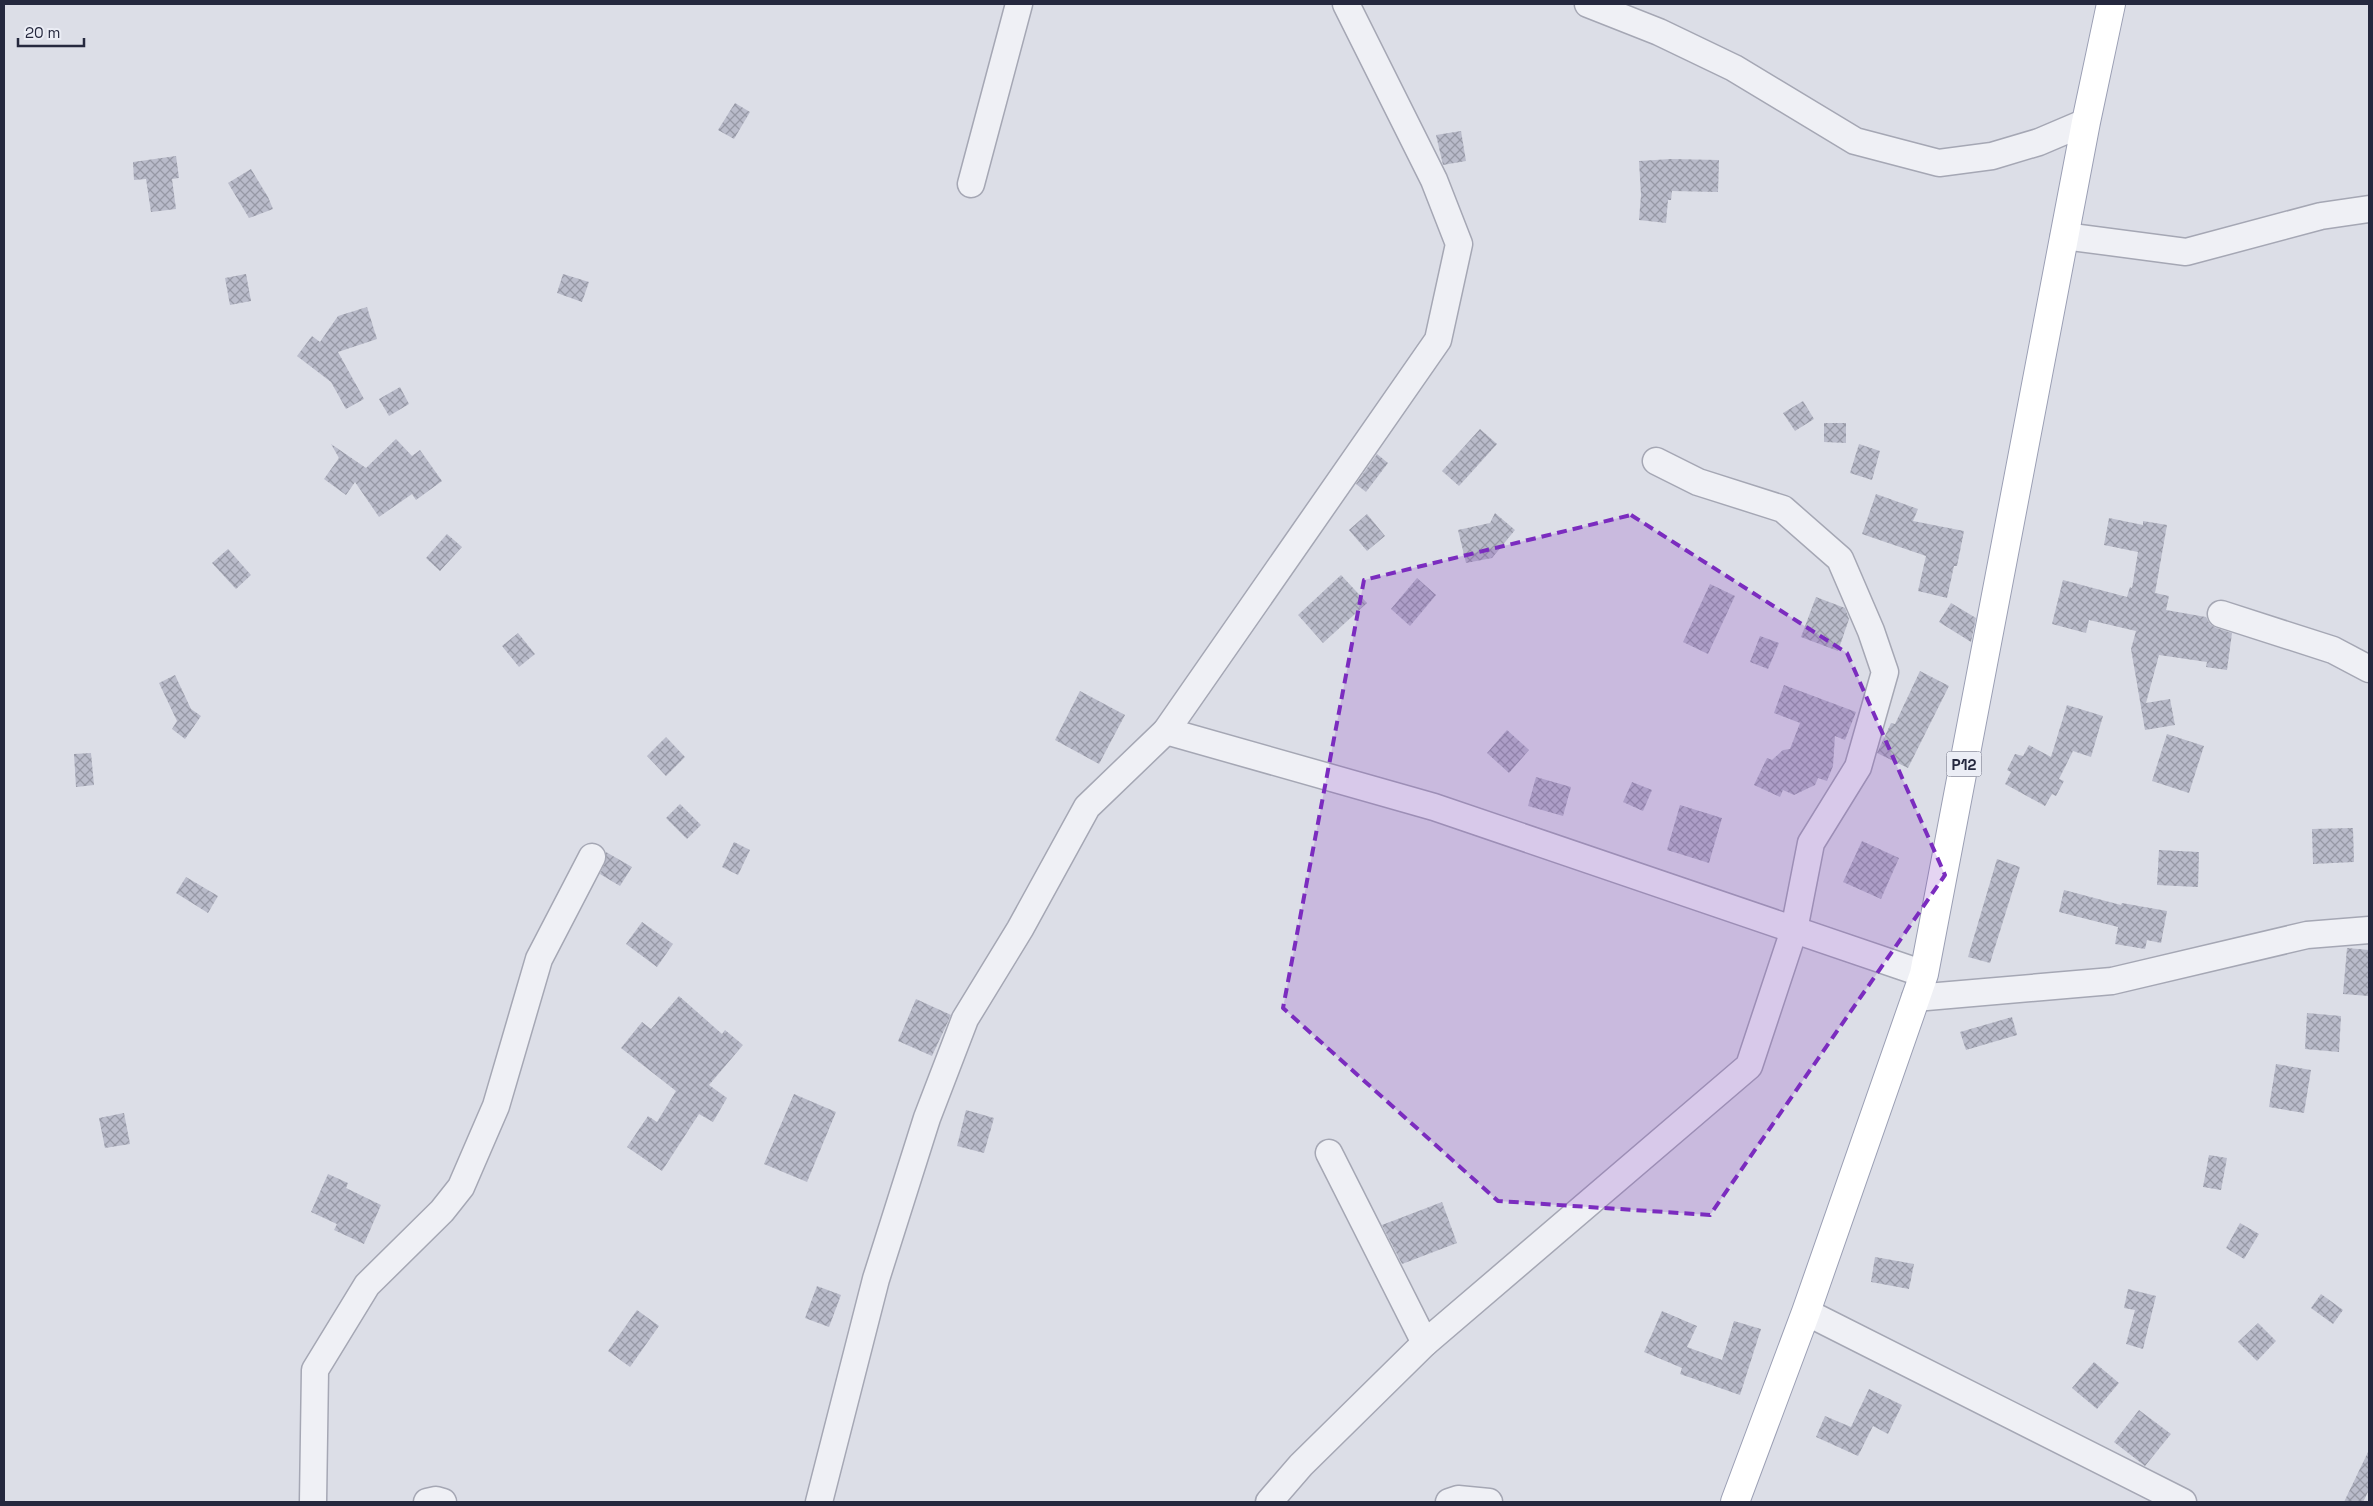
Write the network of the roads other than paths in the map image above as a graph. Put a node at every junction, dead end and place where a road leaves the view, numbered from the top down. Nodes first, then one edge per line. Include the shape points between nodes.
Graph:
1 (1020, 4) edge
2 (1346, 4) edge
3 (1588, 4) edge
4 (2111, 4) edge
5 (2086, 122) junction
6 (971, 184) dead end
7 (2369, 209) edge
8 (2064, 236) junction
9 (1656, 461) dead end
10 (2222, 614) dead end
11 (2369, 669) edge
12 (1166, 731) junction
13 (592, 857) dead end
14 (1794, 930) junction
15 (2369, 930) edge
16 (1919, 986) junction
17 (1329, 1153) dead end
18 (1806, 1312) junction
19 (1425, 1343) junction
20 (313, 1502) edge
21 (427, 1502) edge
22 (443, 1502) edge
23 (819, 1502) edge
24 (1269, 1502) edge
25 (1449, 1502) edge
26 (1489, 1502) edge
27 (1735, 1502) edge
28 (2183, 1502) edge

1 - 6 street
2 - 12 street via 1434,180 1459,244 1438,340
3 - 5 street via 1659,32 1734,68 1855,141 1939,162 1992,156 2039,142
4 - 5 main road, P12
5 - 8 main road, P12
7 - 8 street via 2322,216 2186,252
8 - 16 main road, P12
9 - 14 street via 1698,482 1783,509 1840,559 1885,672 1858,767 1811,843
10 - 11 street via 2333,650
12 - 14 street via 1434,807
12 - 23 street via 1087,807 1020,929 965,1019 927,1118 876,1279
13 - 20 street via 539,959 496,1106 461,1187 442,1211 368,1285 315,1370
14 - 16 street
14 - 19 street via 1749,1066
15 - 16 street via 2308,934 2112,982
16 - 18 main road, P12
17 - 19 street
18 - 27 main road, P12
18 - 28 street
19 - 24 street via 1301,1465
21 - 22 street
25 - 26 street via 1458,1499

